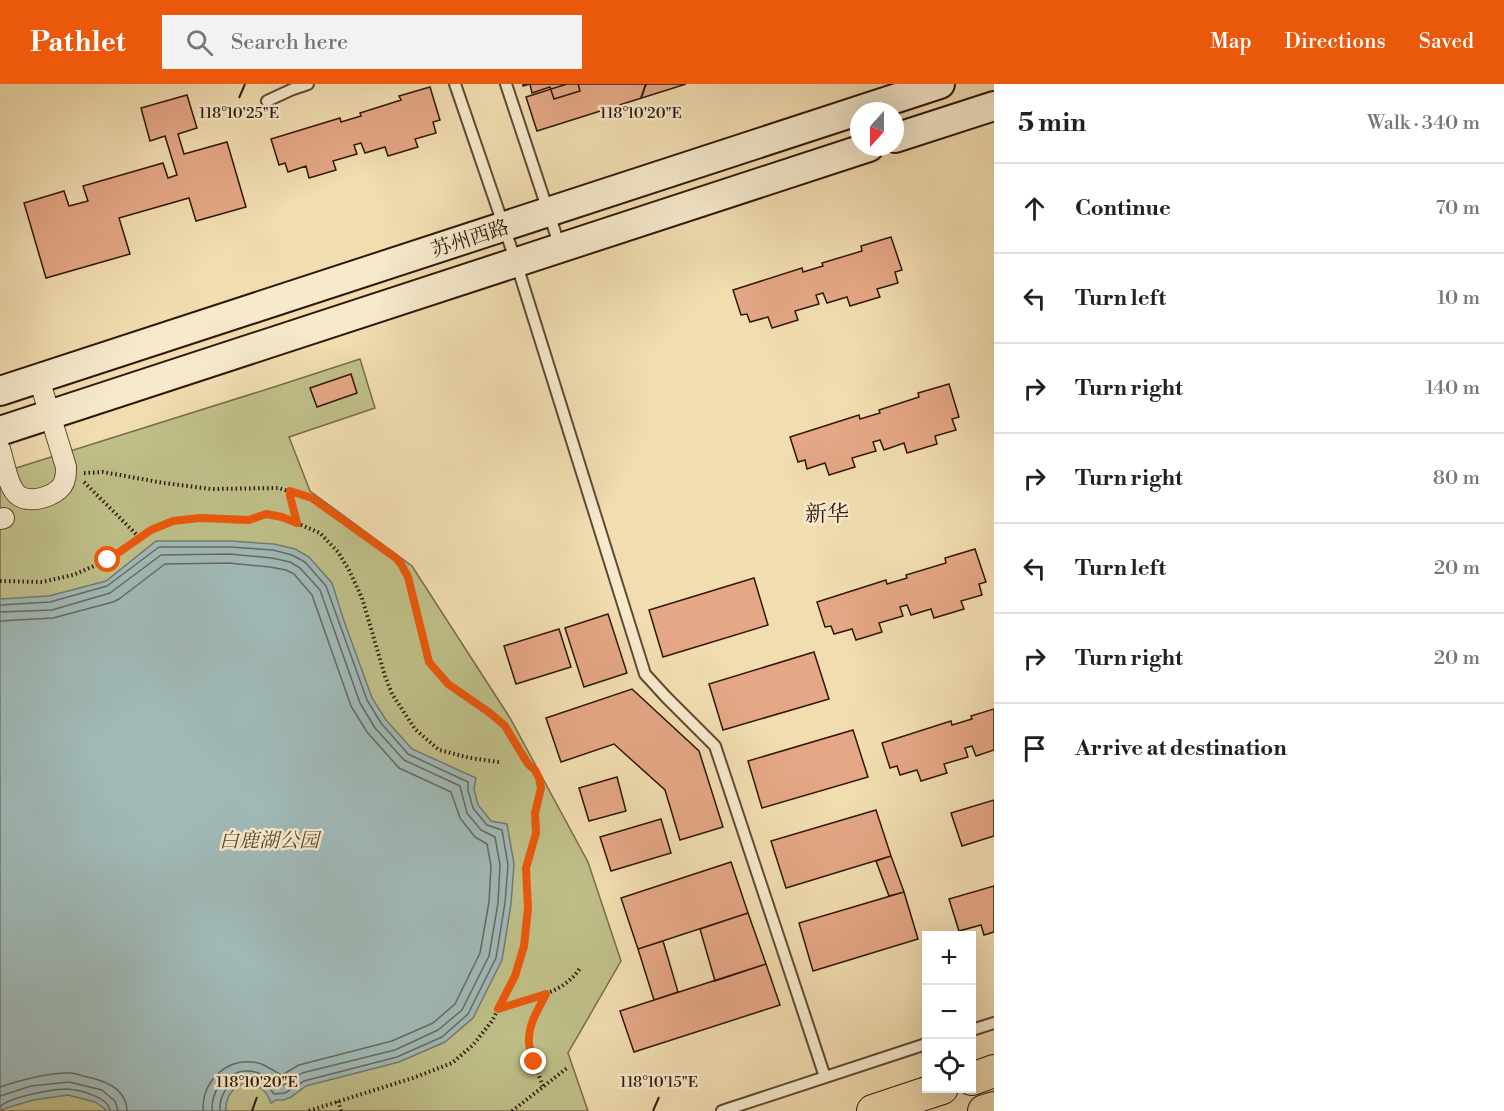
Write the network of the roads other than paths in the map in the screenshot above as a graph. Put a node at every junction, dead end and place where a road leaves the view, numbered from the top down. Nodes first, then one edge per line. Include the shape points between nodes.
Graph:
1 (308, 84) edge
2 (455, 84) edge
3 (506, 84) edge
4 (936, 85) edge
5 (292, 86) edge
6 (267, 101) dead end
7 (994, 106) edge
8 (904, 135) edge
9 (850, 153) edge
10 (548, 212) junction
11 (504, 226) junction
12 (560, 248) junction
13 (516, 262) junction
14 (39, 379) junction
15 (0, 392) edge
16 (49, 414) junction
17 (0, 430) edge
18 (0, 449) edge
19 (994, 1023) edge
20 (976, 1029) edge
21 (922, 1046) edge
22 (994, 1071) edge
23 (825, 1077) junction
24 (976, 1078) edge
25 (929, 1093) edge
26 (994, 1108) edge
27 (722, 1111) edge
28 (873, 1111) edge
29 (984, 1111) edge

1 - 5 lane
2 - 11 lane
3 - 10 lane
4 - 10 street, 苏州西路
5 - 6 lane
7 - 8 street
9 - 12 street, 苏州西路
10 - 11 street, 苏州西路
10 - 12 lane
11 - 13 lane
11 - 14 street, 苏州西路
12 - 13 street, 苏州西路
13 - 16 street, 苏州西路
13 - 23 lane via 645,674 715,746
14 - 15 street, 苏州西路
14 - 16 street
16 - 17 street, 苏州西路
16 - 18 street via 71,476 52,493 32,499 19,496 10,484
19 - 20 lane
21 - 23 lane
22 - 24 main road
23 - 27 lane
25 - 28 main road
26 - 29 main road

